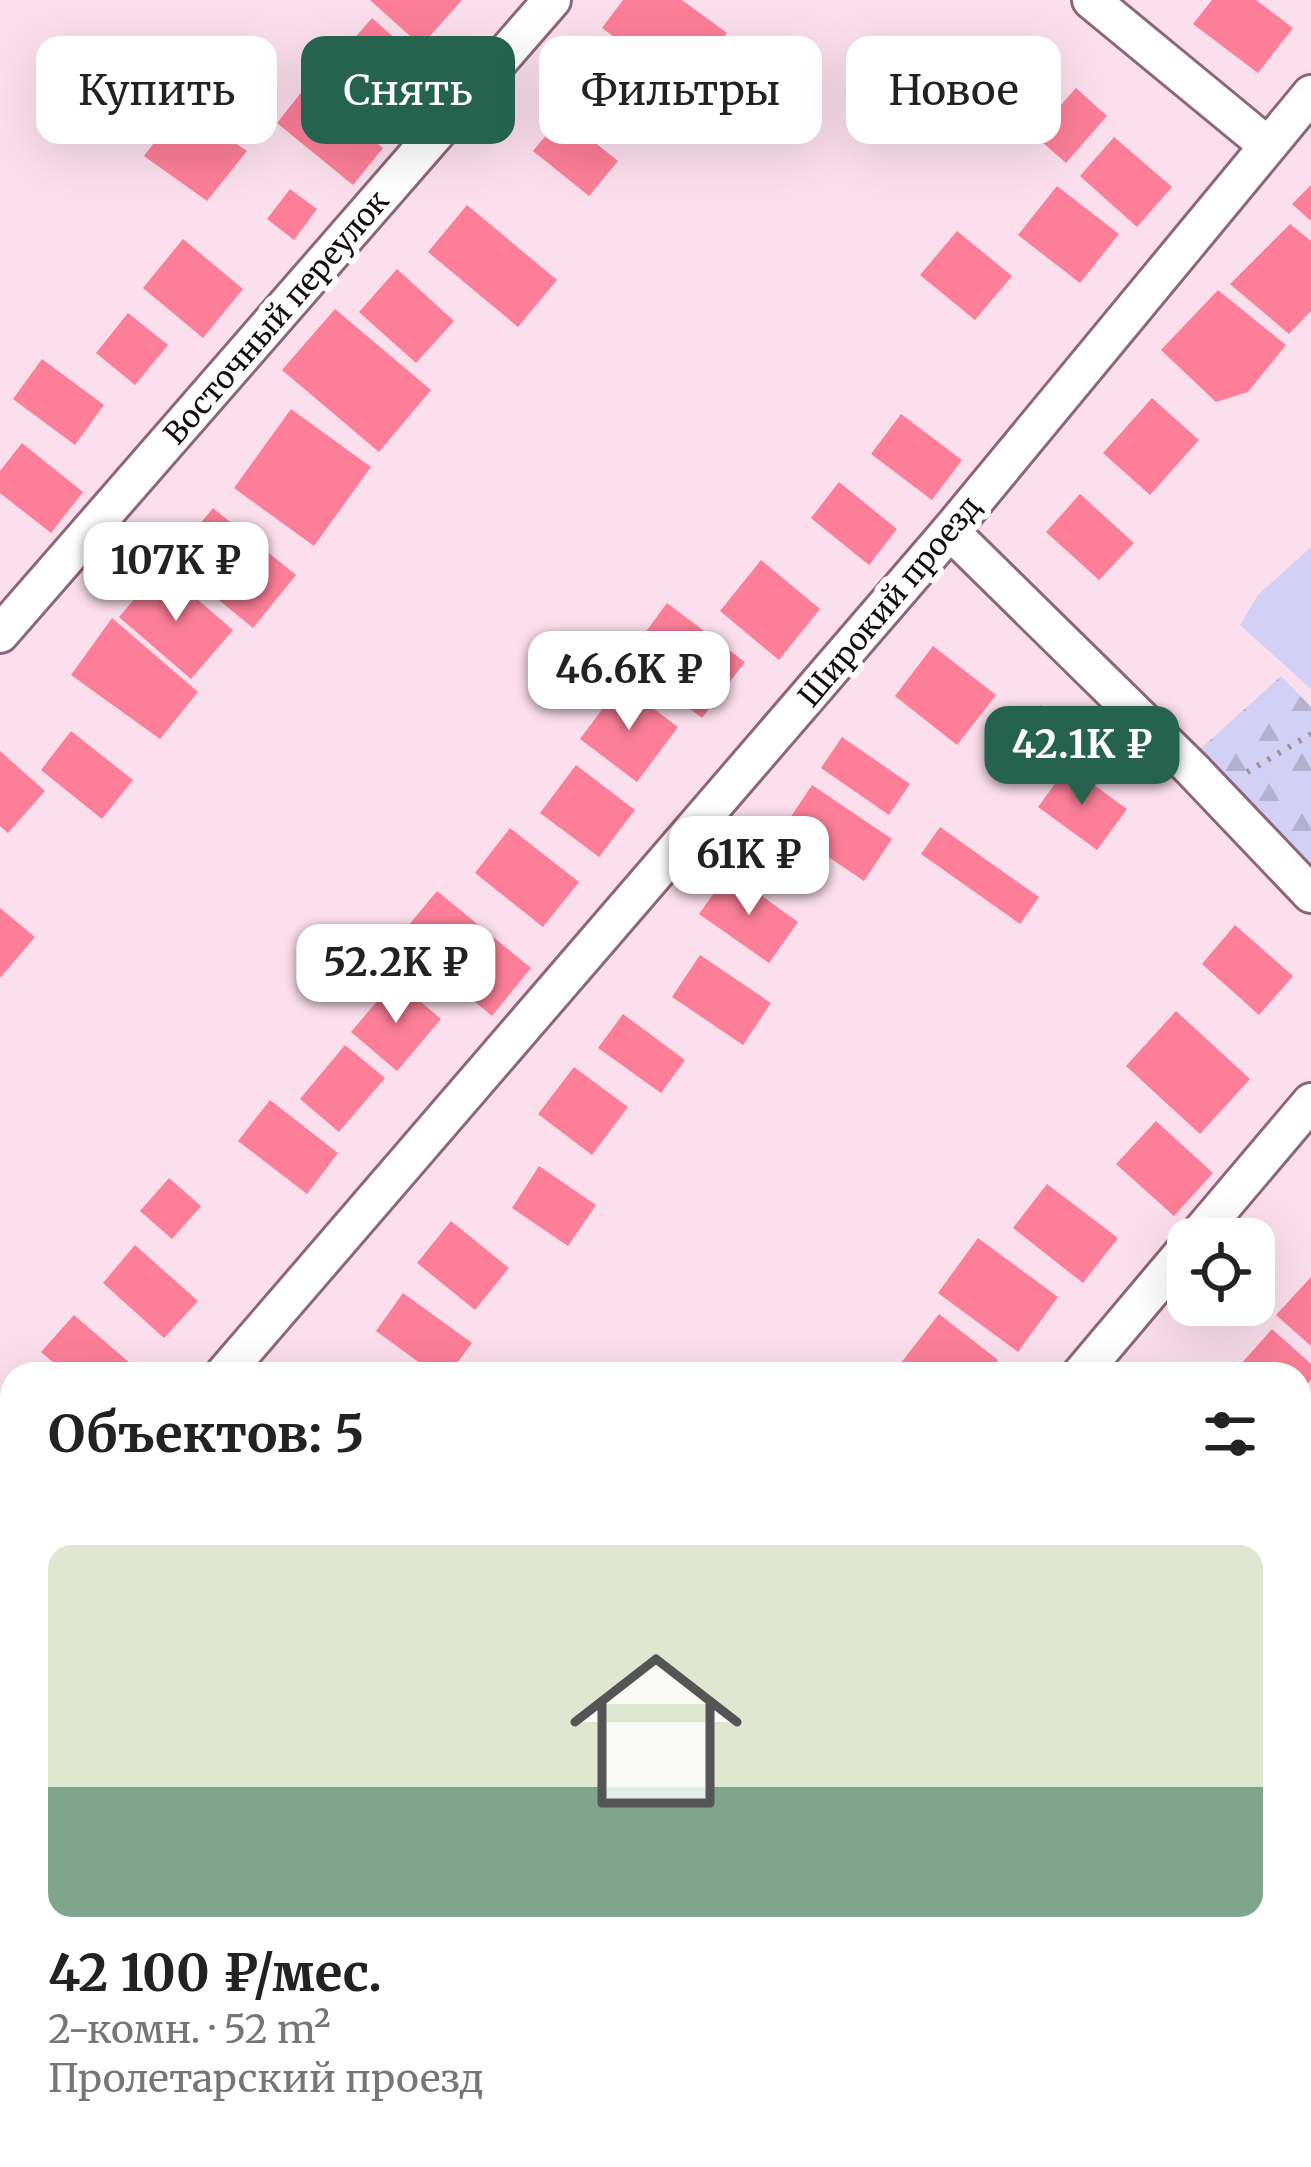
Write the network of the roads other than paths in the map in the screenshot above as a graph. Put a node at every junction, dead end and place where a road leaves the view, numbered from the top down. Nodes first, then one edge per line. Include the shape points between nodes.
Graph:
1 (552, 0) edge
2 (1091, 0) edge
3 (1311, 94) edge
4 (1267, 145) junction
5 (950, 531) junction
6 (0, 634) edge
7 (1311, 894) edge
8 (1311, 1102) edge
9 (1213, 1218) edge
10 (1167, 1272) edge
11 (234, 1362) edge
12 (1091, 1362) edge

1 - 6 street, Восточный переулок
2 - 4 street
3 - 4 street, Широкий проезд
4 - 5 street, Широкий проезд
5 - 7 street
5 - 11 street, Широкий проезд
8 - 9 street
10 - 12 street

